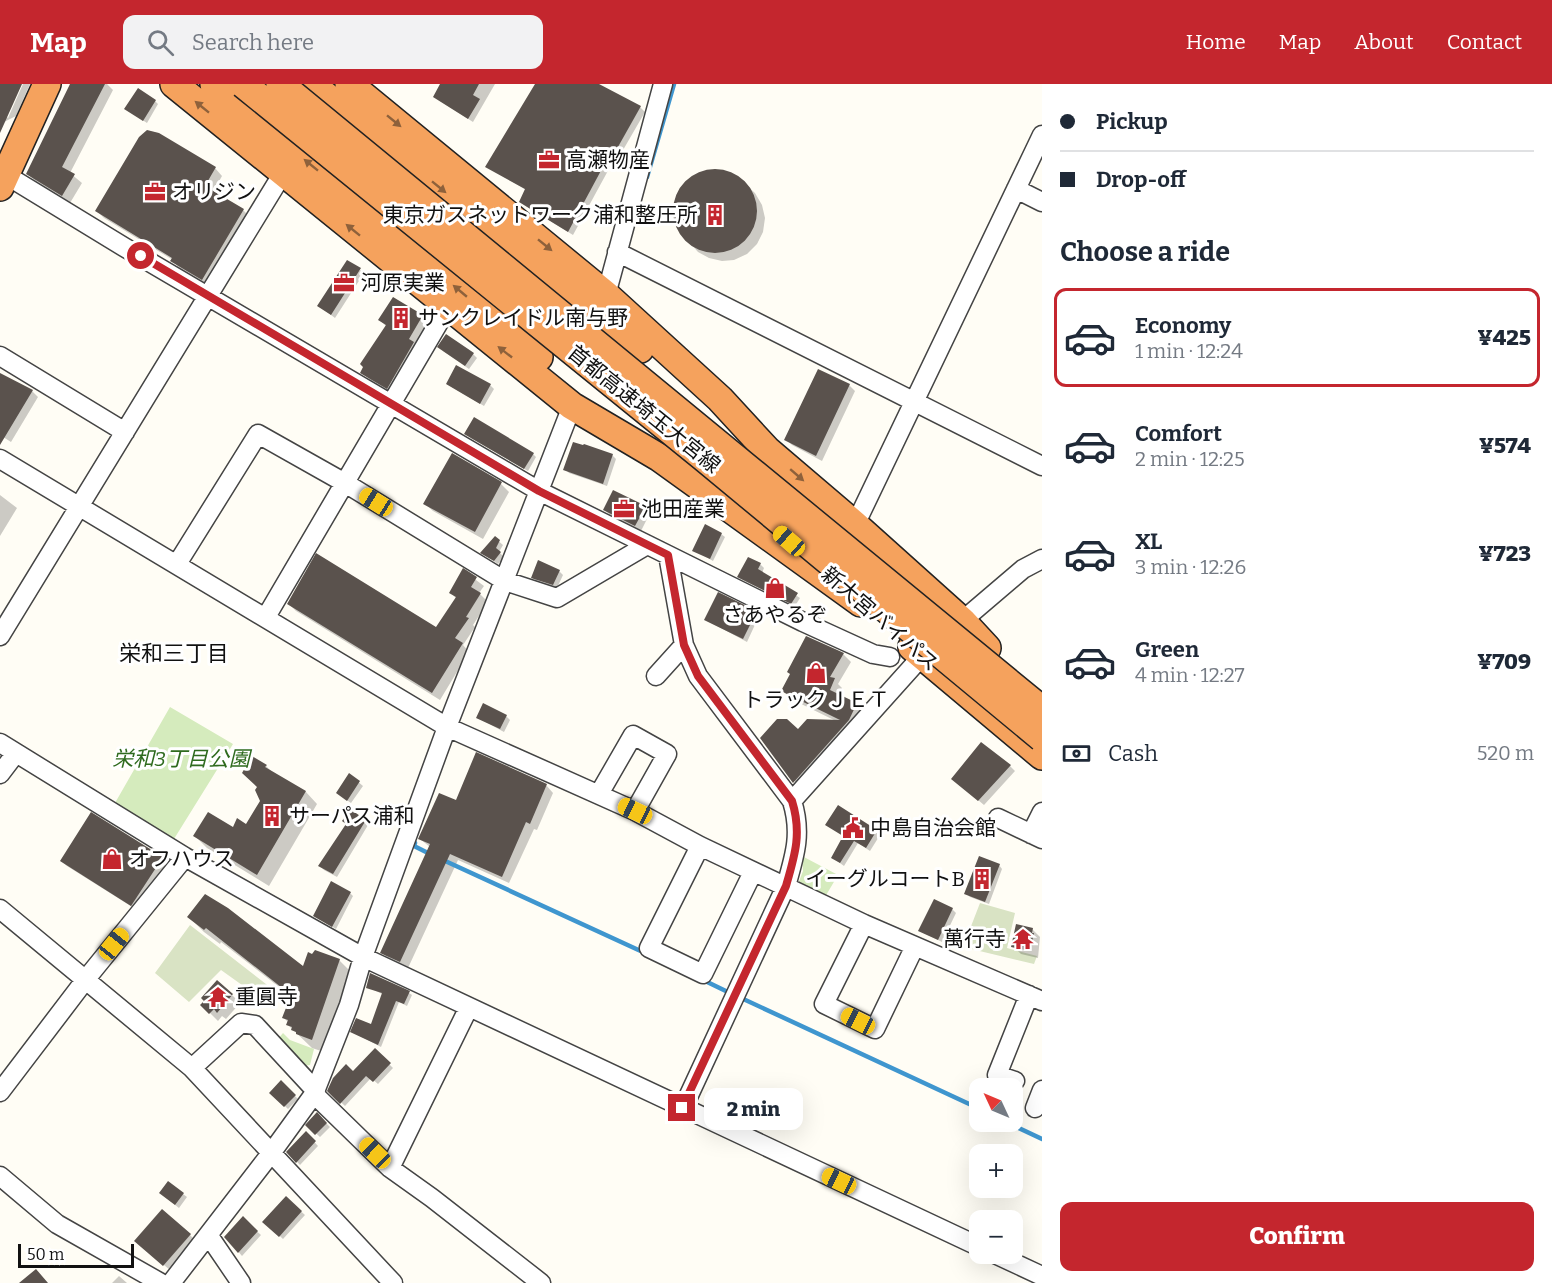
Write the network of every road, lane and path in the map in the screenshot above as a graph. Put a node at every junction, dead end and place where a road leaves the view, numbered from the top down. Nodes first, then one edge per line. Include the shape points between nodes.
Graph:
1 (47, 84) edge
2 (174, 84) edge
3 (214, 84) edge
4 (243, 84) edge
5 (252, 84) edge
6 (274, 84) edge
7 (280, 84) edge
8 (311, 84) edge
9 (349, 84) edge
10 (663, 84) edge
11 (1042, 135) edge
12 (283, 173) junction
13 (3, 181) edge
14 (1016, 189) junction
15 (1042, 202) edge
16 (617, 252) junction
17 (606, 295) junction
18 (208, 296) junction
19 (448, 307) junction
20 (0, 356) edge
21 (571, 394) junction
22 (914, 402) junction
23 (391, 404) junction
24 (125, 432) junction
25 (767, 450) junction
26 (0, 459) edge
27 (1042, 466) edge
28 (345, 483) junction
29 (539, 491) junction
30 (80, 506) junction
31 (855, 525) junction
32 (647, 545) junction
33 (668, 555) junction
34 (1042, 559) edge
35 (177, 564) junction
36 (505, 581) junction
37 (861, 603) junction
38 (266, 617) junction
39 (962, 621) junction
40 (0, 636) edge
41 (684, 645) junction
42 (987, 648) junction
43 (922, 656) junction
44 (890, 657) dead end
45 (656, 676) dead end
46 (1042, 694) edge
47 (1042, 710) edge
48 (447, 727) junction
49 (1042, 738) edge
50 (8, 748) edge
51 (1042, 756) edge
52 (0, 774) edge
53 (598, 794) junction
54 (792, 801) junction
55 (635, 811) junction
56 (1042, 812) edge
57 (998, 818) dead end
58 (1036, 836) edge
59 (700, 846) junction
60 (184, 856) junction
61 (753, 872) junction
62 (786, 886) junction
63 (0, 909) edge
64 (864, 924) junction
65 (915, 946) junction
66 (363, 957) junction
67 (86, 979) junction
68 (1035, 998) edge
69 (469, 1007) junction
70 (192, 1068) junction
71 (1004, 1078) edge
72 (1042, 1090) edge
73 (0, 1092) edge
74 (315, 1092) junction
75 (682, 1108) junction
76 (1035, 1108) dead end
77 (272, 1152) junction
78 (390, 1168) junction
79 (0, 1176) edge
80 (208, 1236) junction
81 (969, 1242) edge
82 (1016, 1264) edge
83 (1042, 1276) edge
84 (161, 1283) edge
85 (171, 1283) edge
86 (241, 1283) edge
87 (393, 1283) edge
88 (540, 1283) edge

1 - 13 highway
12 -> 2 highway
21 -> 3 highway
4 - 49 highway, 首都高速埼玉大宮線, bridge
5 - 37 highway, 新大宮バイパス via 430,230
6 - 42 highway, 新大宮バイパス
7 - 47 highway, 首都高速埼玉大宮線, bridge
8 -> 25 highway
9 -> 17 highway
10 - 16 street
11 - 14 street
12 - 18 street
19 -> 12 highway
13 - 18 street
14 - 15 street
14 - 22 street
16 - 17 street
16 - 22 street
17 - 25 highway via 720,399
18 - 23 street
18 - 24 street
21 -> 19 highway
19 - 23 street
20 - 24 street
21 - 29 street
21 - 37 highway
22 - 27 street
22 - 31 street
23 - 28 street
23 - 29 street
24 - 30 street
25 -> 31 highway
26 - 30 street
28 - 35 street via 258,434
28 - 36 street
28 - 38 street
29 - 32 street
29 - 36 street
30 - 35 street
30 - 40 street
31 - 39 highway
32 - 33 street
32 - 36 street via 557,598
33 - 41 street
33 - 44 street via 873,654
34 - 39 street via 1023,569
35 - 38 street
36 - 48 street
37 - 43 highway, 新大宮バイパス
38 - 48 street
39 - 42 highway
41 - 45 street
41 - 54 street via 698,676
42 - 46 highway, 新大宮バイパス
43 - 51 highway, 新大宮バイパス
43 - 54 street
48 - 53 street
48 - 66 street
50 - 52 street
50 - 60 street
53 - 55 street
53 - 55 street via 633,735 667,754
54 - 62 street via 797,818 796,850
55 - 59 street
56 - 58 street
57 - 58 street
59 - 61 street
59 - 61 street via 649,948 703,974
60 - 66 street
60 - 67 street
61 - 62 street
62 - 64 street
62 - 75 street
63 - 67 street
64 - 65 street
64 - 65 street via 824,1004 874,1029
65 - 68 street
66 - 69 street
66 - 74 street
67 - 70 street
67 - 73 street
68 - 71 street via 997,1075
69 - 75 street
69 - 78 street
70 - 74 street via 241,1023 255,1025
70 - 77 street
72 - 76 street
74 - 77 street
74 - 78 street
75 - 81 street
77 - 80 street
77 - 87 street
78 - 88 street
79 - 84 street via 57,1224
80 - 85 street
80 - 86 street
82 - 83 street

